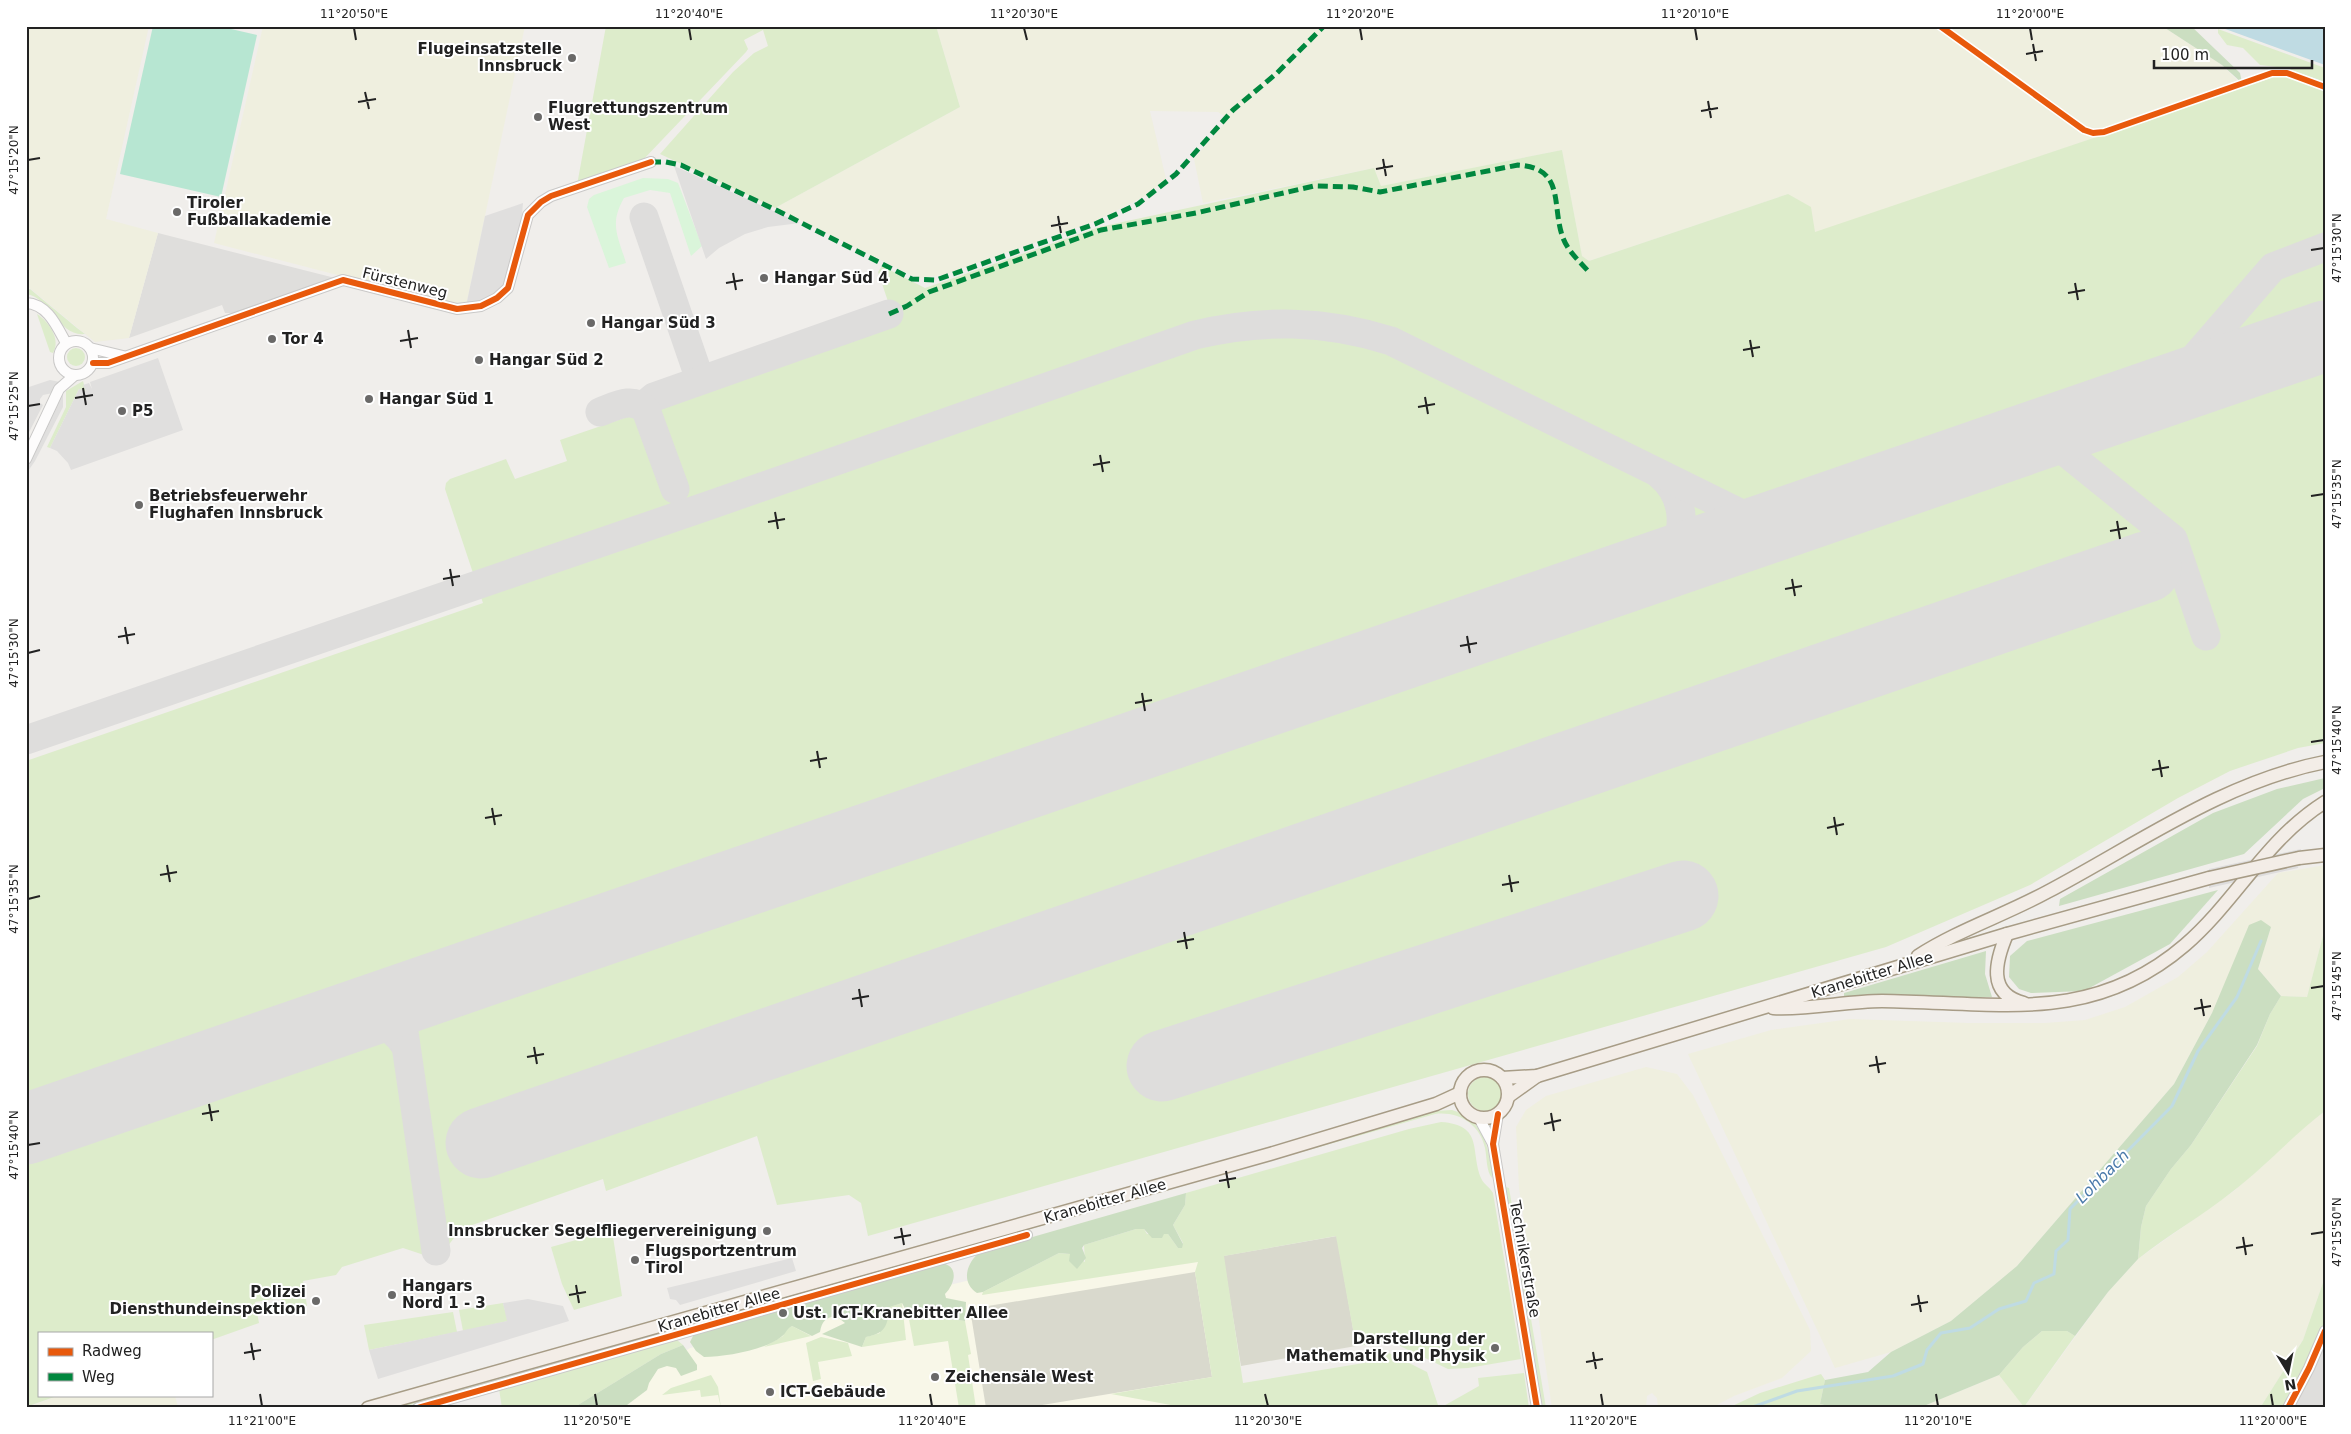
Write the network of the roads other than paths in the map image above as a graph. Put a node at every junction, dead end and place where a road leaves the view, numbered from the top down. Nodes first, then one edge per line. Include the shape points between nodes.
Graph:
1 (651, 162) dead end
2 (26, 303) edge
3 (66, 343) junction
4 (90, 348) junction
5 (124, 356) junction
6 (92, 363) junction
7 (75, 375) junction
8 (26, 460) edge
9 (2325, 762) edge
10 (2325, 802) edge
11 (2325, 855) edge
12 (2008, 934) junction
13 (1905, 964) junction
14 (2032, 1004) junction
15 (1763, 1008) junction
16 (1537, 1076) junction
17 (1502, 1078) junction
18 (1460, 1092) junction
19 (1508, 1096) junction
20 (1436, 1104) junction
21 (1464, 1108) junction
22 (1498, 1114) junction
23 (1479, 1118) junction
24 (1493, 1144) junction
25 (1028, 1235) dead end
26 (2325, 1332) edge
27 (368, 1408) edge
28 (418, 1408) edge
29 (1537, 1408) edge
30 (2288, 1408) edge

1 - 5 street, Fürstenweg via 541,202 526,220 508,288 481,306 456,309 342,280
2 - 3 street via 47,312
3 - 4 street via 76,340
3 - 7 street via 59,352 59,363 65,372
4 - 5 street, Fürstenweg
4 - 6 street
5 - 6 street, Fürstenweg via 108,363
6 - 7 street via 87,372
7 - 8 street via 59,389
9 - 13 main road via 2262,780 2208,803 2022,906 1940,942
10 - 14 main road via 2277,840 2206,925 2161,965 2103,993
11 - 12 main road, Kranebitter Allee, bridge via 2209,878
12 - 13 main road, Kranebitter Allee
12 - 14 main road via 1997,960 1999,980 2010,998
13 - 15 main road, Kranebitter Allee
14 - 15 main road via 1999,1007 1882,1001 1795,1009
15 - 16 main road, Kranebitter Allee
16 - 17 main road, Kranebitter Allee
16 - 19 main road, Kranebitter Allee
17 - 18 main road via 1489,1071 1474,1073 1466,1079
17 - 19 main road
18 - 20 main road, Kranebitter Allee
18 - 21 main road
19 - 22 main road via 1504,1109
20 - 21 main road, Kranebitter Allee
20 - 27 main road, Kranebitter Allee
21 - 23 main road
22 - 23 main road
22 - 24 street, Technikerstraße
23 - 24 street, Technikerstraße
24 - 29 street, Technikerstraße
25 - 28 street, Kranebitter Allee
26 - 30 street

